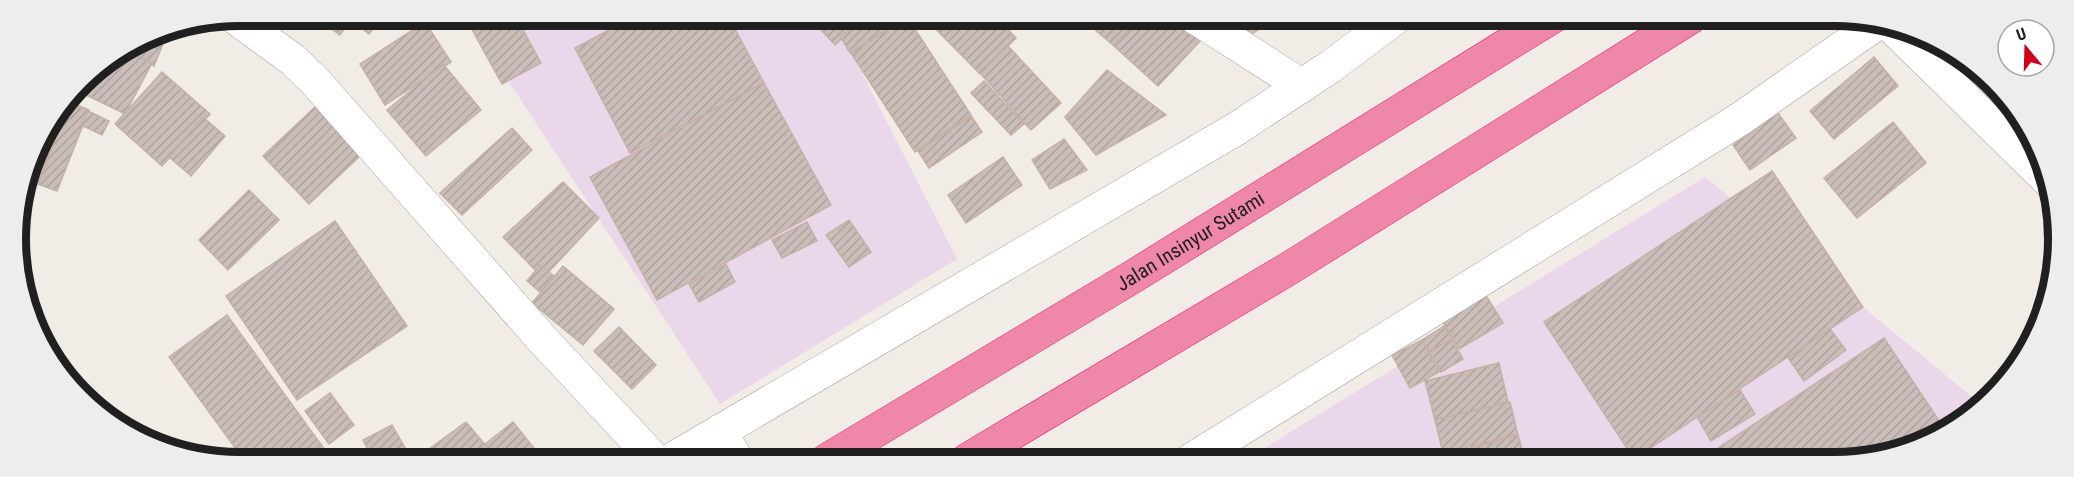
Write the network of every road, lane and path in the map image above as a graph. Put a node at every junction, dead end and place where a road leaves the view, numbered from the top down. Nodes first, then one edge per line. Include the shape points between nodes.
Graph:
1 (247, 26) edge
2 (1209, 26) edge
3 (1384, 26) edge
4 (1537, 26) edge
5 (1677, 26) edge
6 (1870, 28) edge
7 (1900, 36) edge
8 (1302, 86) junction
9 (2037, 169) edge
10 (720, 431) junction
11 (648, 452) edge
12 (685, 452) edge
13 (732, 452) edge
14 (840, 452) edge
15 (981, 452) edge
16 (1204, 452) edge

1 - 11 street via 293,60 321,87 542,339
2 - 8 street
3 - 8 street
4 - 14 highway, Jalan Insinyur Sutami
5 - 15 highway via 1288,269
6 - 16 street via 1740,119
7 - 9 street
8 - 10 street via 1088,217
10 - 12 street
10 - 13 street

